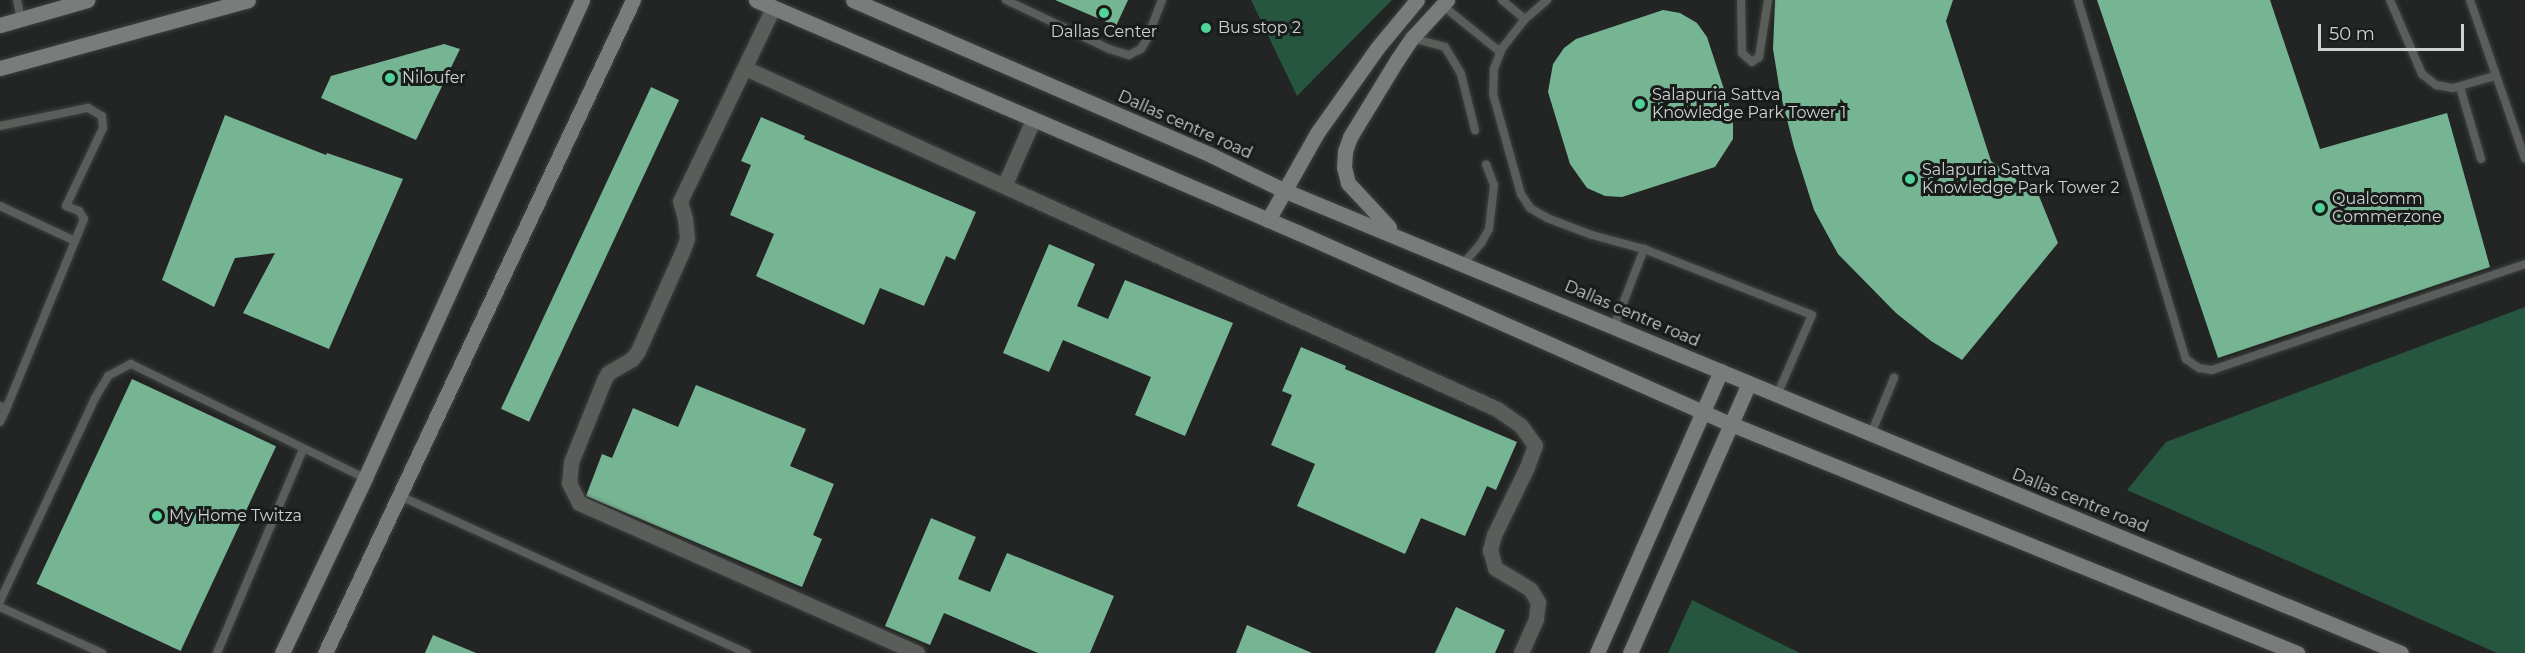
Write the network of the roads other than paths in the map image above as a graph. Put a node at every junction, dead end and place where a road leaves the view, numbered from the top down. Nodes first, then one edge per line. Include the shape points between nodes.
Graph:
1 (17, 0) edge
2 (87, 0) edge
3 (248, 0) edge
4 (582, 0) edge
5 (633, 0) edge
6 (756, 0) edge
7 (853, 0) edge
8 (1006, 0) edge
9 (1162, 0) edge
10 (1417, 0) edge
11 (1502, 0) edge
12 (1547, 0) edge
13 (1741, 0) edge
14 (1768, 0) edge
15 (2078, 0) edge
16 (2390, 0) edge
17 (2470, 0) edge
18 (1444, 3) edge
19 (874, 4) edge
20 (773, 8) junction
21 (21, 19) junction
22 (1525, 19) junction
23 (0, 25) edge
24 (1412, 38) junction
25 (1500, 52) junction
26 (0, 68) edge
27 (745, 68) junction
28 (2495, 76) junction
29 (2460, 87) junction
30 (1033, 120) junction
31 (0, 126) edge
32 (1475, 130) dead end
33 (2481, 159) dead end
34 (2525, 159) edge
35 (1486, 164) dead end
36 (1004, 186) junction
37 (1283, 190) junction
38 (0, 206) edge
39 (1268, 220) junction
40 (1398, 235) junction
41 (75, 241) junction
42 (1644, 249) junction
43 (1463, 264) junction
44 (2525, 264) edge
45 (1614, 327) junction
46 (1721, 371) junction
47 (1894, 378) dead end
48 (1749, 383) junction
49 (1777, 395) junction
50 (3, 407) edge
51 (1704, 411) junction
52 (0, 422) edge
53 (1731, 424) junction
54 (1871, 434) junction
55 (303, 449) junction
56 (365, 478) junction
57 (398, 495) junction
58 (0, 601) edge
59 (0, 607) edge
60 (102, 653) edge
61 (216, 653) edge
62 (282, 653) edge
63 (325, 653) edge
64 (747, 653) edge
65 (917, 653) edge
66 (1521, 653) edge
67 (1597, 653) edge
68 (1630, 653) edge
69 (2297, 653) edge
70 (2401, 653) edge

1 - 21 lane
2 - 21 street
3 - 26 street
4 - 56 street
5 - 57 street
6 - 20 street
7 - 19 street, Dallas centre road
8 - 9 lane via 1130,55 1141,49 1147,39
10 - 37 street via 1351,84
11 - 22 lane
12 - 22 lane
13 - 14 lane via 1742,53 1752,62 1759,57
15 - 44 lane via 2186,359 2199,368 2212,370
16 - 29 lane via 2422,74 2436,85
17 - 28 lane
18 - 24 street
18 - 25 lane
19 - 37 street, Dallas centre road
20 - 27 street
20 - 30 street
21 - 23 street
22 - 25 lane
24 - 32 lane via 1445,46 1461,74
24 - 40 street via 1345,151 1348,183
25 - 42 lane via 1494,69 1493,94 1518,184 1530,208 1592,235
27 - 36 street
27 - 65 street via 680,201 687,239 682,252 638,351 604,380 570,462 569,483 579,503
28 - 29 lane
28 - 34 lane
29 - 33 lane
30 - 36 street
30 - 39 street
31 - 41 lane via 88,108 102,116 104,128 66,206 79,211 84,219
35 - 43 lane via 1494,185 1489,229
36 - 66 street via 1497,409 1521,426 1535,445 1490,550 1495,568 1530,589 1538,602 1536,619
37 - 39 street
37 - 40 street, Dallas centre road
38 - 41 lane
39 - 51 street
40 - 43 street, Dallas centre road
41 - 50 lane
42 - 45 lane
42 - 49 lane via 1812,315
43 - 45 street, Dallas centre road
45 - 46 street, Dallas centre road
46 - 48 street, Dallas centre road
46 - 51 street
47 - 54 lane
48 - 49 street, Dallas centre road
48 - 53 street
49 - 54 street, Dallas centre road
50 - 52 lane
51 - 53 street
51 - 67 street
53 - 68 street
53 - 69 street
54 - 70 street, Dallas centre road
55 - 56 lane
55 - 58 lane via 131,364 108,376 95,398
55 - 61 lane
56 - 62 street
57 - 63 street
57 - 64 lane
59 - 60 lane

